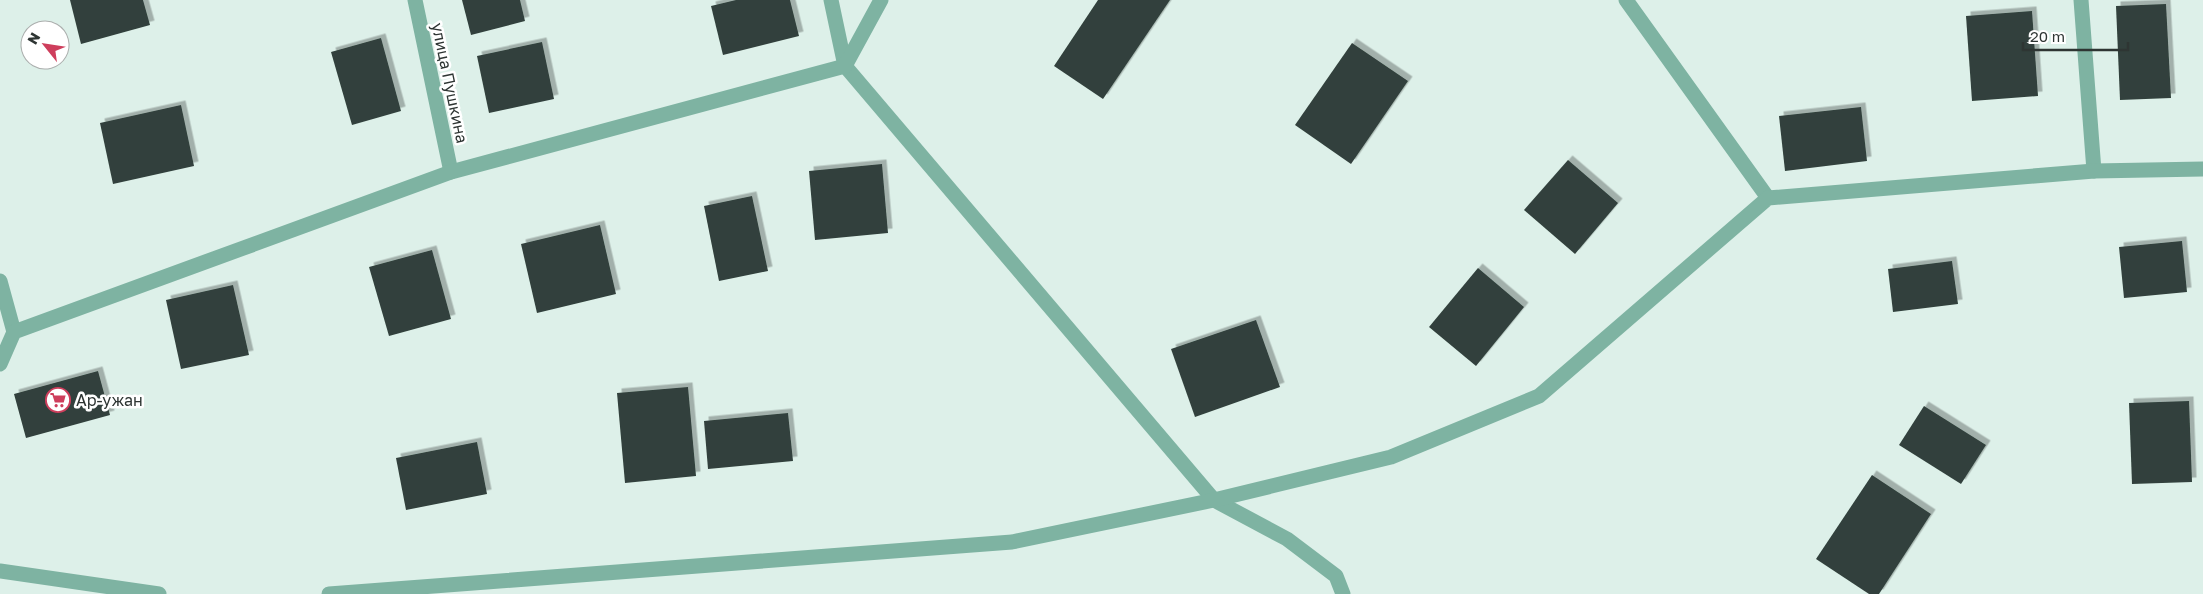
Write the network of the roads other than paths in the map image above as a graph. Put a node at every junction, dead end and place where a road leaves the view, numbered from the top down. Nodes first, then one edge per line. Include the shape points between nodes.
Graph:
1 (415, 0) edge
2 (831, 0) edge
3 (880, 0) edge
4 (1626, 0) edge
5 (2081, 0) edge
6 (844, 66) junction
7 (2203, 168) edge
8 (2094, 171) junction
9 (451, 172) junction
10 (1768, 198) junction
11 (0, 281) edge
12 (14, 332) junction
13 (0, 364) edge
14 (1214, 500) junction
15 (0, 571) edge
16 (159, 594) edge
17 (328, 594) edge
18 (1343, 594) edge

1 - 9 street, улица Пушкина
2 - 6 street
3 - 6 street
4 - 10 street
5 - 8 street
6 - 9 street
6 - 14 street
7 - 8 street
8 - 10 street
9 - 12 street
10 - 14 street via 1539,396 1391,457
11 - 12 street
12 - 13 street
14 - 17 street via 1012,542
14 - 18 street via 1287,540 1336,576
15 - 16 street

